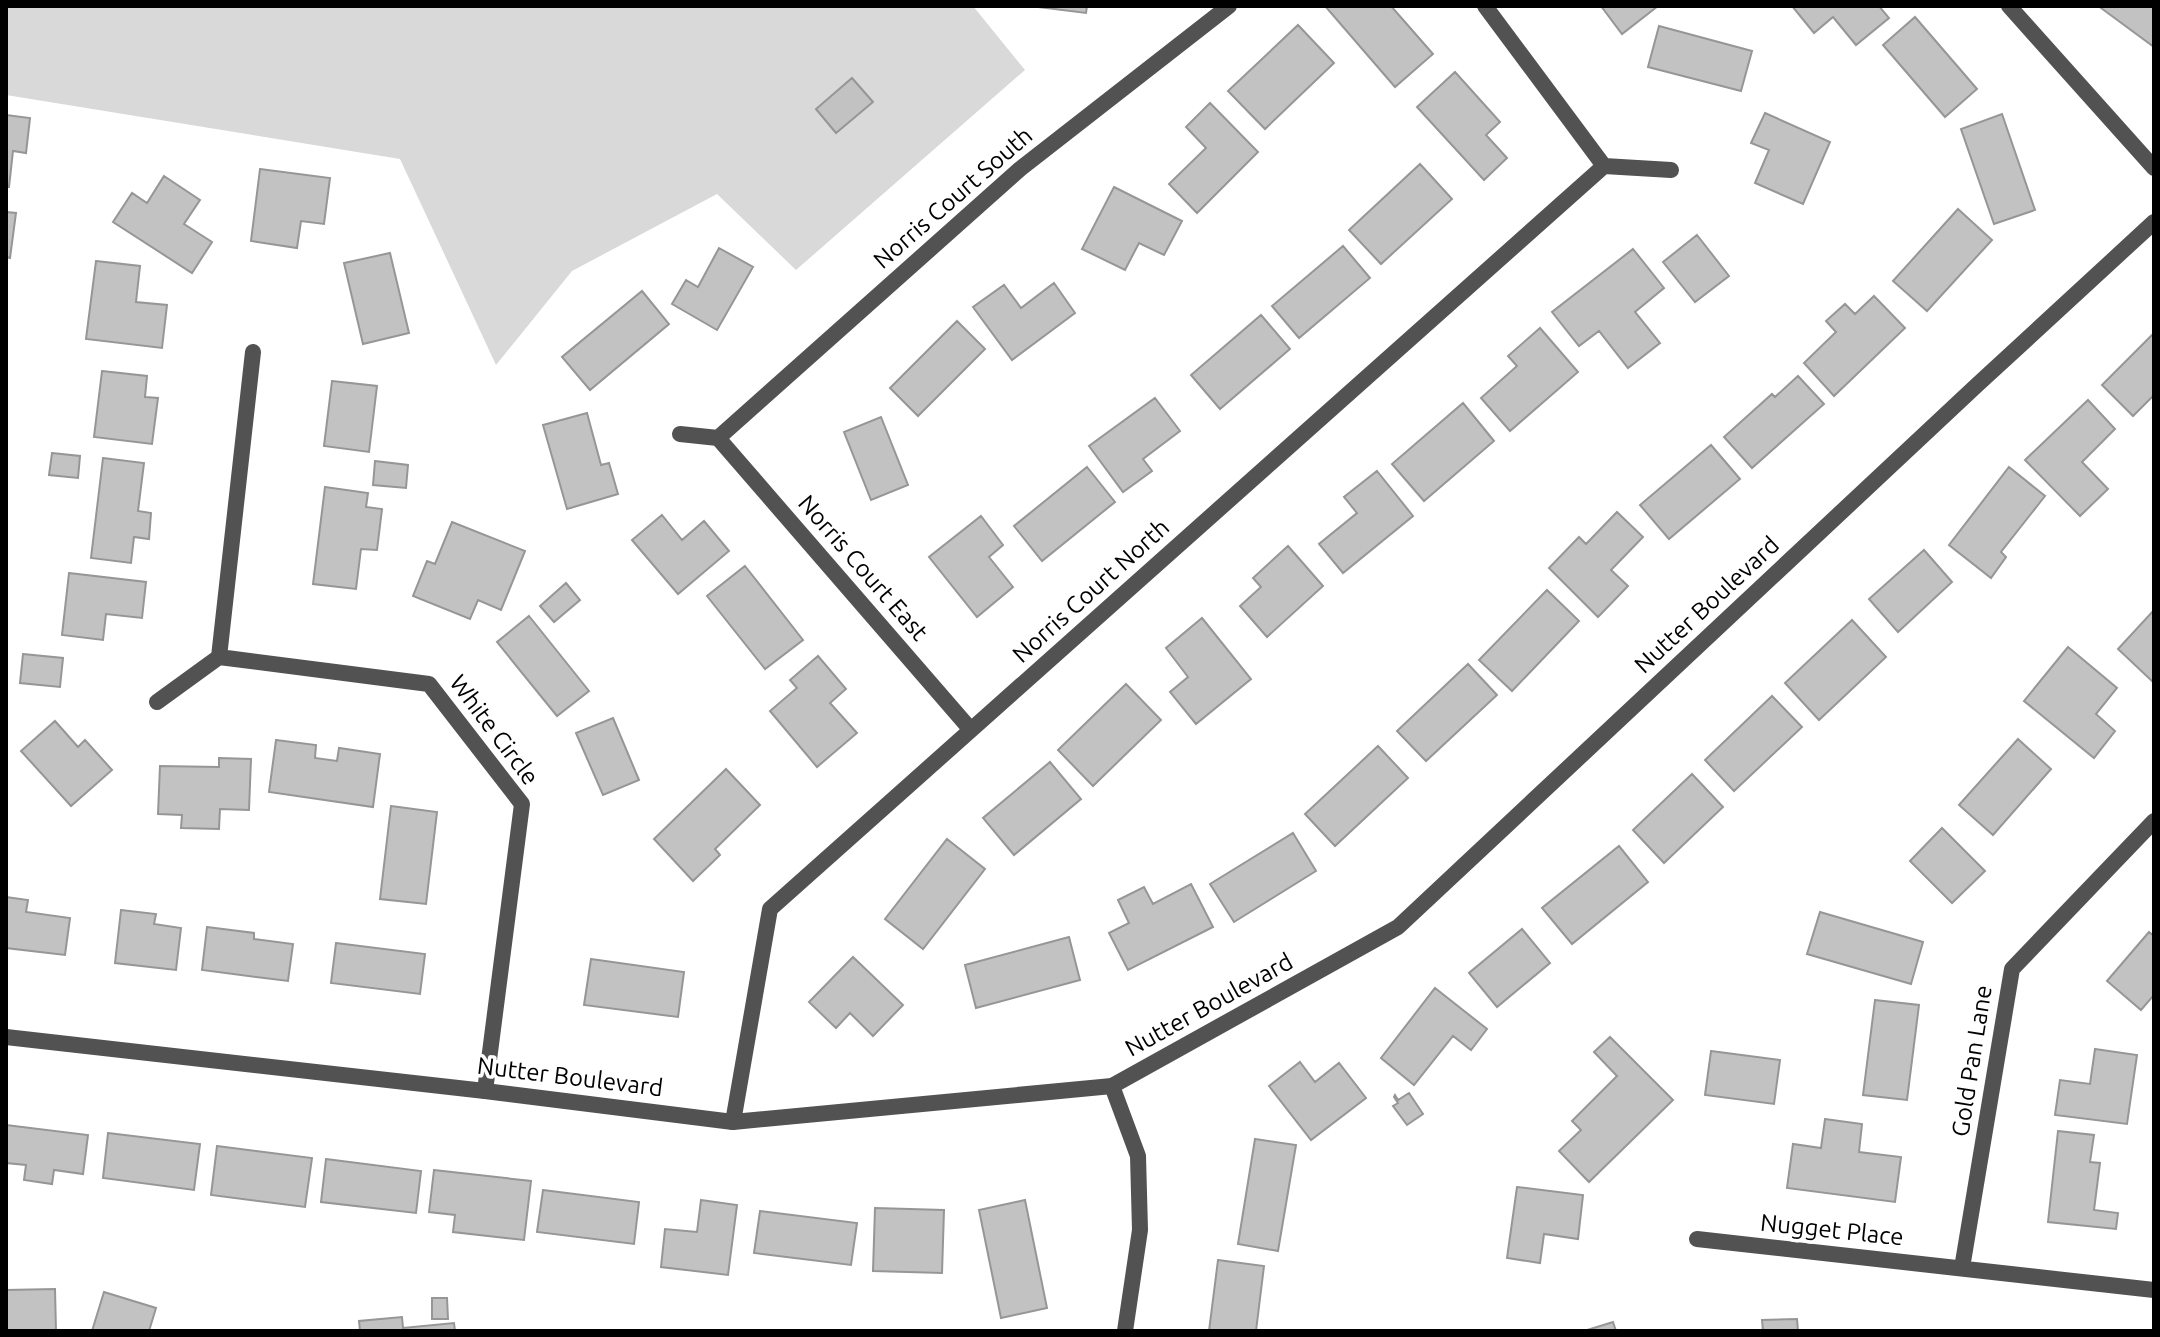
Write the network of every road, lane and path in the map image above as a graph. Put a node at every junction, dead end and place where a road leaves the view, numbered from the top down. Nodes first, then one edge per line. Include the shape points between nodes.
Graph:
1 (1229, 6) edge
2 (1485, 6) edge
3 (2009, 6) edge
4 (1604, 166) junction
5 (2154, 168) edge
6 (1671, 170) dead end
7 (2154, 222) edge
8 (253, 352) dead end
9 (680, 434) dead end
10 (718, 438) junction
11 (219, 657) junction
12 (157, 702) dead end
13 (971, 730) junction
14 (2154, 821) edge
15 (6, 1037) edge
16 (1112, 1086) junction
17 (485, 1091) junction
18 (733, 1122) junction
19 (1697, 1239) dead end
20 (1962, 1268) junction
21 (2154, 1290) edge
22 (1125, 1331) edge

1 - 10 street, Norris Court South via 1020,169
2 - 4 street
3 - 5 street
4 - 6 street
4 - 13 street, Norris Court North
7 - 16 street, Nutter Boulevard via 1398,927
8 - 11 street
9 - 10 street
10 - 13 street, Norris Court East
11 - 12 street
11 - 17 street, White Circle via 429,684 522,804
13 - 18 street, Norris Court North via 770,909
14 - 20 street, Gold Pan Lane via 2012,969
15 - 17 street, Nutter Boulevard
16 - 18 street, Nutter Boulevard
16 - 22 street via 1138,1156 1140,1230
17 - 18 street, Nutter Boulevard
19 - 20 street, Nugget Place
20 - 21 street, Nugget Place

